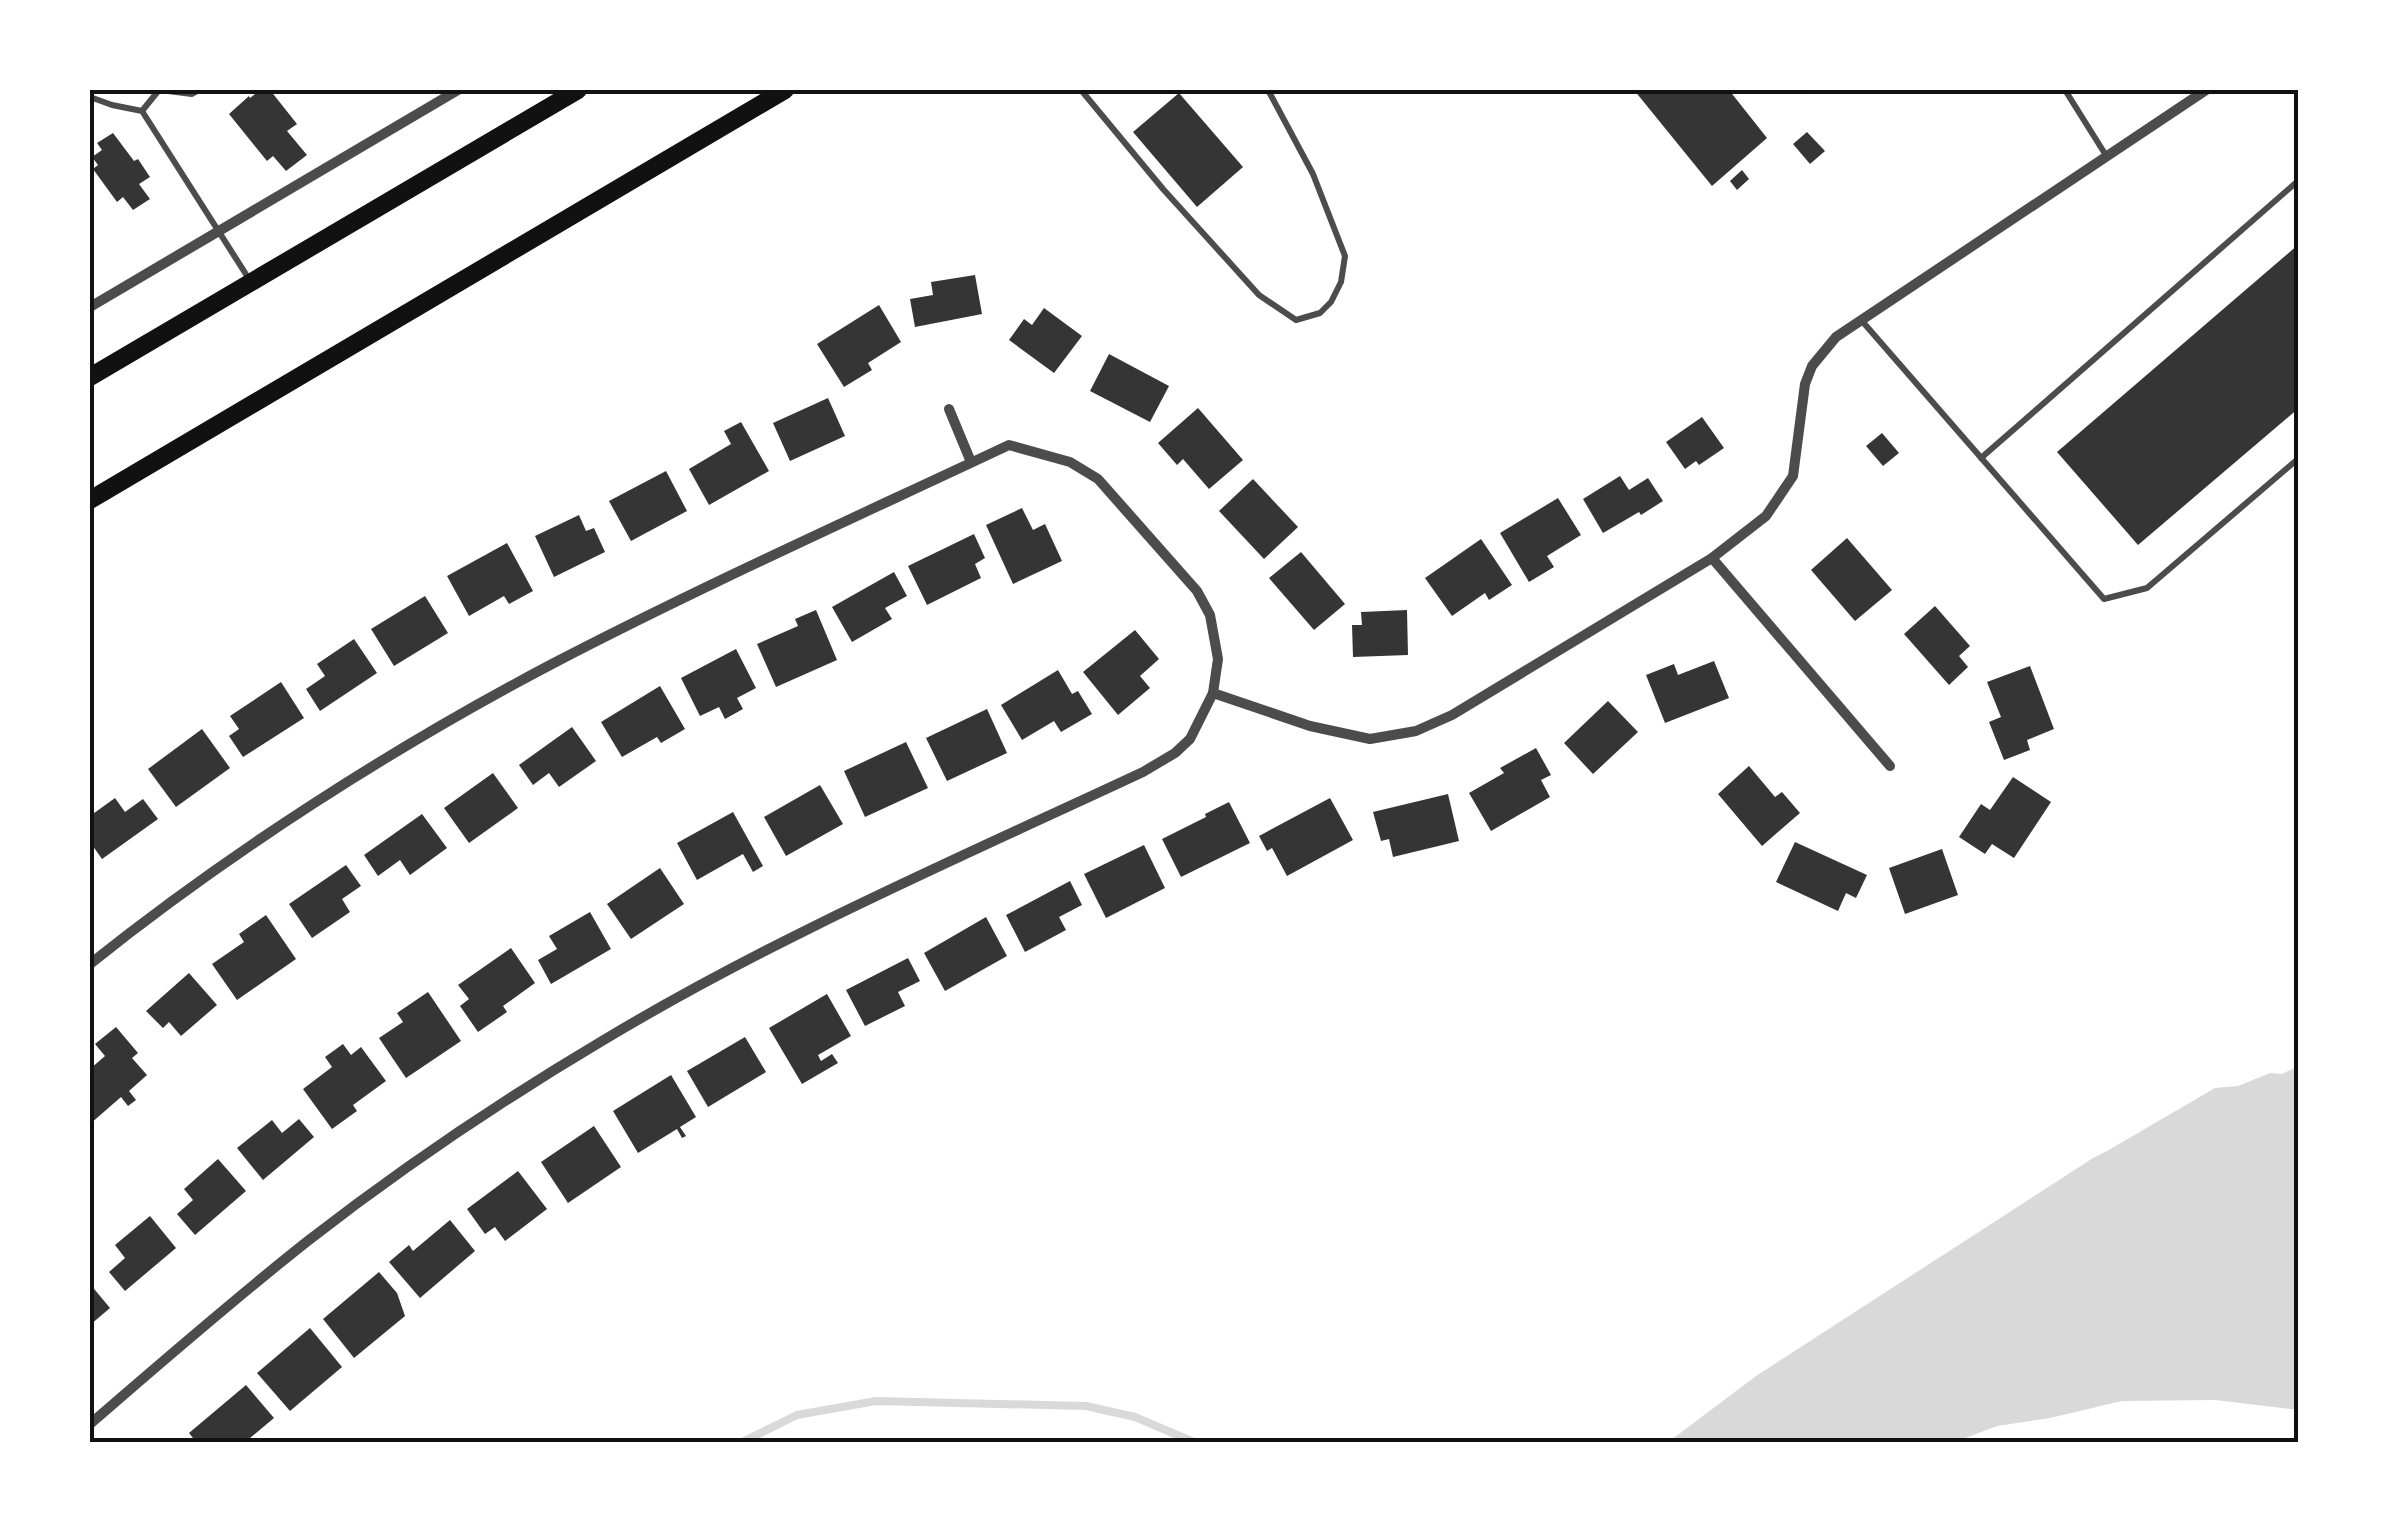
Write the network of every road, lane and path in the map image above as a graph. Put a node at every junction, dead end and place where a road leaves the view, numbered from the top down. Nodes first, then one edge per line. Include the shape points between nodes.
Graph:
1 (160, 90) edge
2 (199, 90) edge
3 (458, 90) edge
4 (578, 90) edge
5 (786, 90) edge
6 (1081, 90) edge
7 (1268, 90) edge
8 (2066, 90) edge
9 (2206, 90) edge
10 (94, 95) edge
11 (554, 96) edge
12 (142, 111) junction
13 (2108, 157) junction
14 (2299, 180) edge
15 (220, 230) junction
16 (251, 282) junction
17 (90, 306) edge
18 (1861, 320) junction
19 (90, 378) edge
20 (949, 410) dead end
21 (1981, 458) junction
22 (2299, 458) edge
23 (971, 462) junction
24 (90, 500) edge
25 (1712, 558) junction
26 (1213, 693) junction
27 (1890, 766) dead end
28 (90, 964) edge
29 (90, 1424) edge

1 - 2 lane
1 - 12 lane
3 - 15 street
4 - 11 main road
5 - 24 main road
6 - 7 lane via 1259,295 1296,320 1331,302 1346,256 1313,174
8 - 13 lane
9 - 13 street
10 - 12 lane
11 - 16 main road
12 - 15 lane
13 - 18 street
14 - 21 lane
15 - 16 lane
15 - 17 street
16 - 19 main road
18 - 21 lane
18 - 25 street via 1812,366 1793,476 1766,516
20 - 23 street
21 - 22 lane via 2104,599 2147,588
23 - 26 street via 1009,445 1070,462 1110,490 1210,614 1218,659
23 - 28 street via 668,605 472,708 284,824
25 - 26 street via 1452,715 1416,730 1370,739
25 - 27 street
26 - 29 street via 1190,739 1142,772 745,962 529,1086 310,1240

